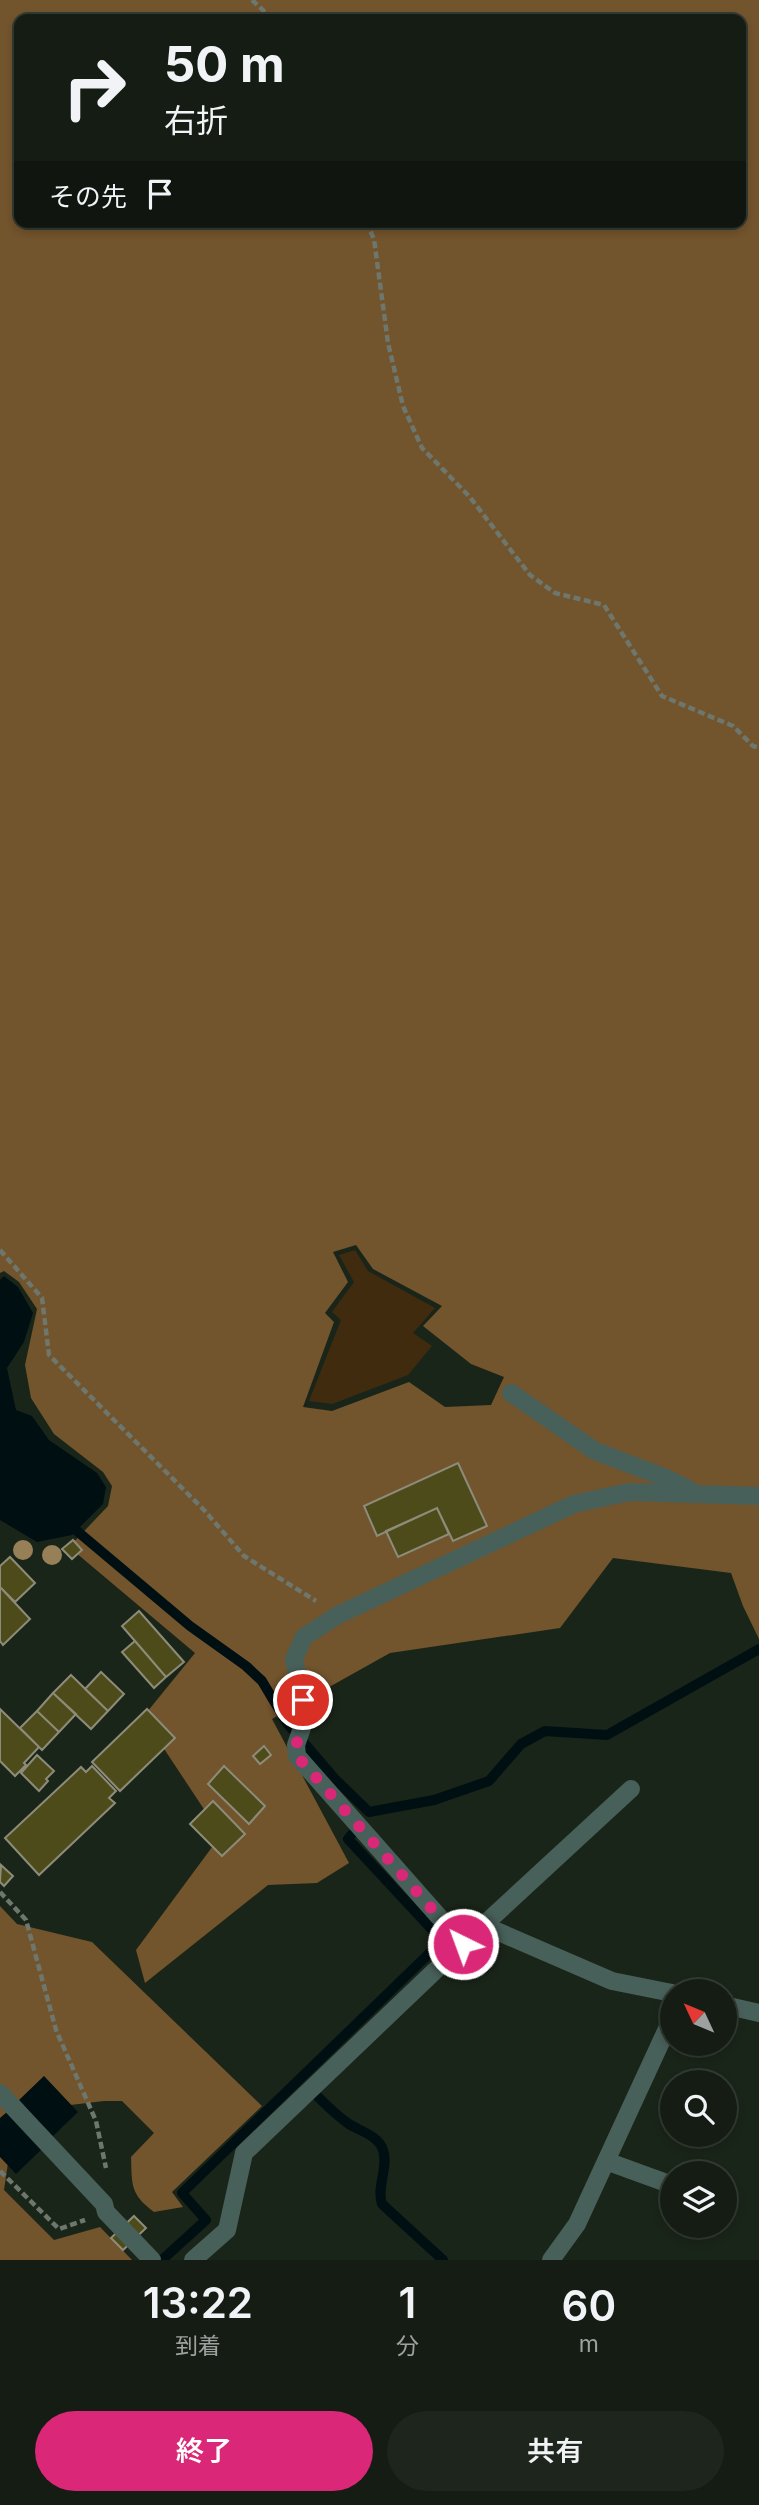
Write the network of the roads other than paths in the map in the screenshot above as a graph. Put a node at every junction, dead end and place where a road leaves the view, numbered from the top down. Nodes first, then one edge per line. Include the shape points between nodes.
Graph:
1 (511, 1393) dead end
2 (698, 1494) junction
3 (759, 1496) edge
4 (631, 1789) dead end
5 (485, 1926) junction
6 (463, 1944) junction
7 (660, 1991) edge
8 (737, 2008) edge
9 (759, 2013) edge
10 (660, 2044) edge
11 (0, 2093) edge
12 (606, 2161) junction
13 (660, 2181) edge
14 (150, 2258) edge
15 (193, 2260) edge
16 (551, 2260) edge

1 - 2 street via 595,1451
2 - 3 street
2 - 6 street via 629,1492 574,1504 338,1615 304,1637 294,1660 303,1700 297,1756
4 - 5 street
5 - 6 street
5 - 7 street via 612,1981
6 - 15 street via 244,2152 228,2230
8 - 9 street
10 - 12 street
11 - 14 street
12 - 13 street
12 - 16 street via 577,2224

